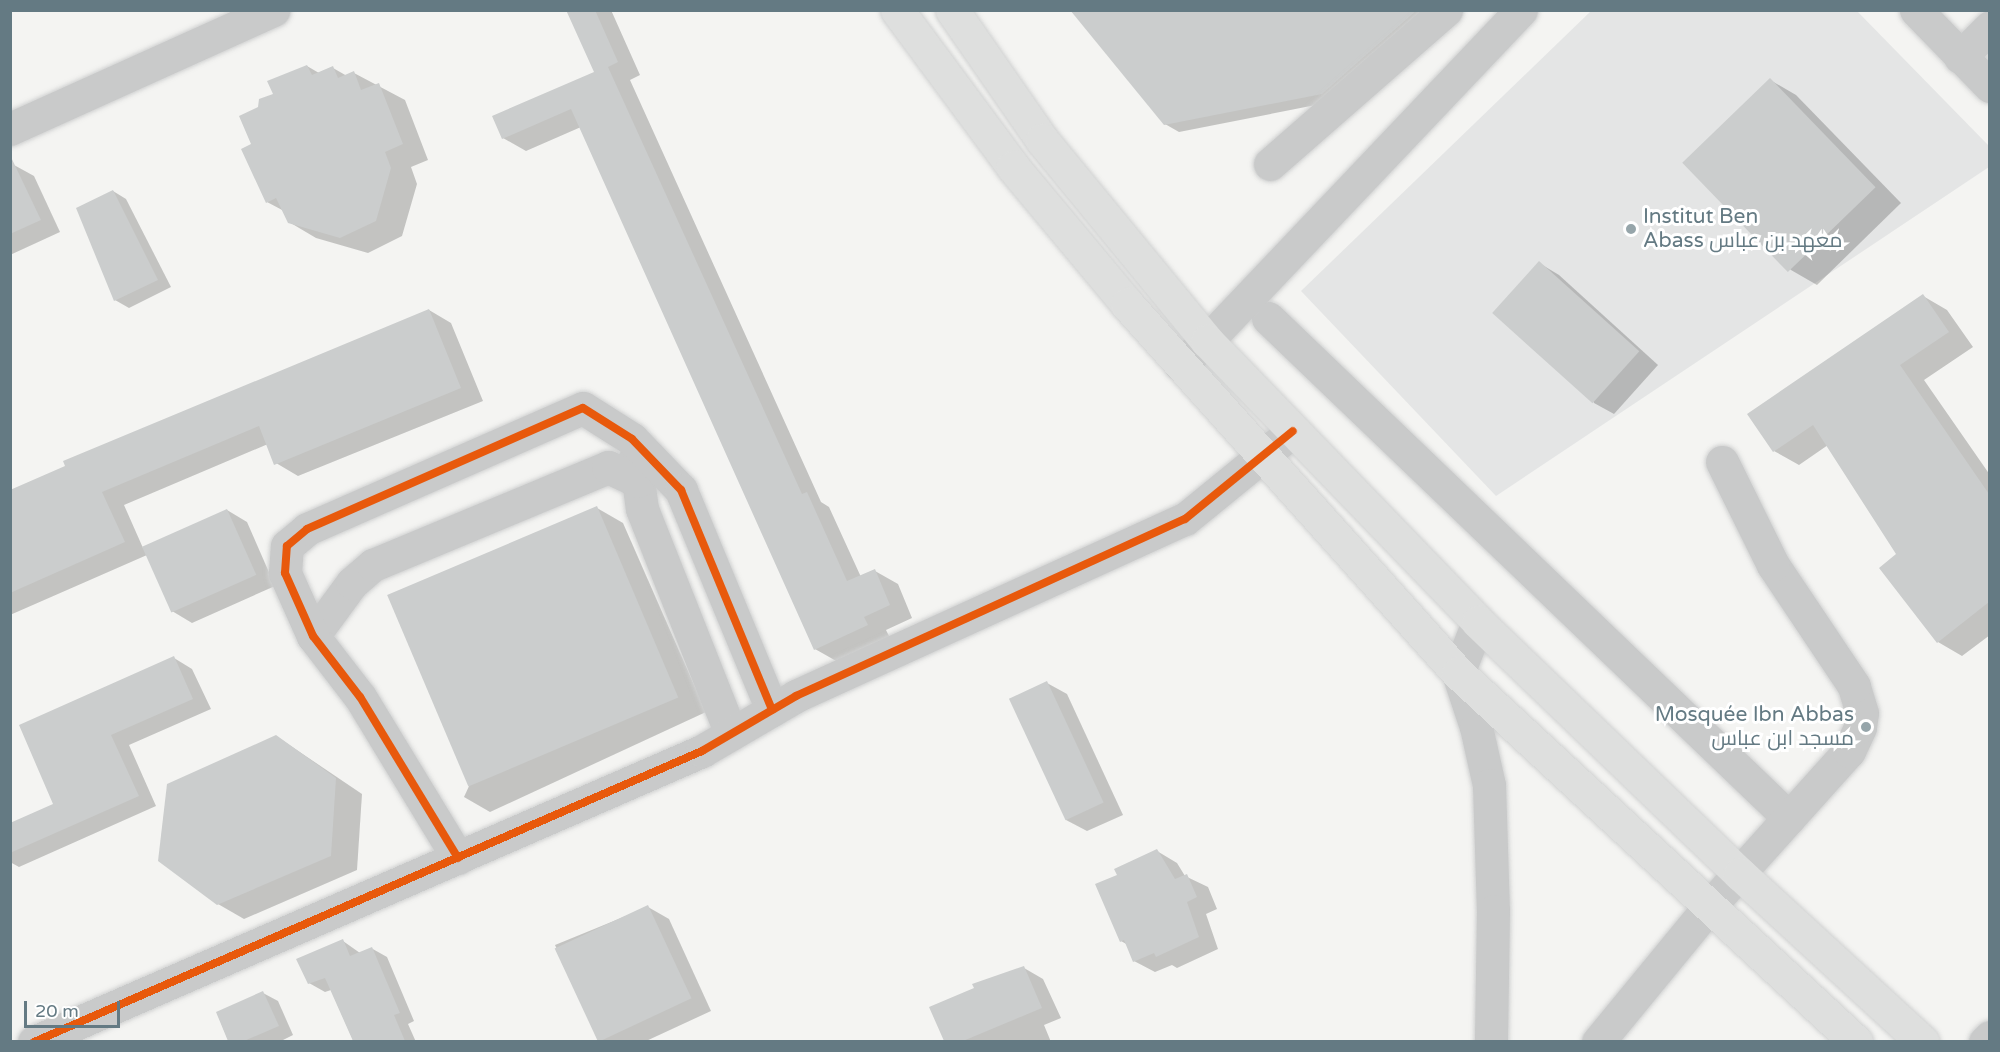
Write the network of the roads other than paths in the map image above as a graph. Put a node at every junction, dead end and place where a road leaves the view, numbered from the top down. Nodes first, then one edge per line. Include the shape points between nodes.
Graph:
1 (273, 10) edge
2 (897, 10) edge
3 (952, 10) edge
4 (1446, 10) edge
5 (1521, 10) edge
6 (1916, 10) edge
7 (1989, 27) edge
8 (1960, 57) junction
9 (1989, 86) edge
10 (10, 129) edge
11 (1270, 164) dead end
12 (1268, 318) dead end
13 (1207, 341) junction
14 (1180, 364) junction
15 (1293, 431) junction
16 (632, 439) junction
17 (1263, 458) junction
18 (1722, 462) dead end
19 (638, 481) junction
20 (1478, 622) junction
21 (313, 636) junction
22 (1458, 674) junction
23 (772, 710) junction
24 (731, 734) junction
25 (1789, 818) junction
26 (458, 858) junction
27 (1740, 874) junction
28 (1708, 908) junction
29 (1989, 1037) edge
30 (34, 1041) edge
31 (1491, 1041) edge
32 (1598, 1041) edge
33 (1856, 1041) edge
34 (1923, 1041) edge
35 (1985, 1041) edge

1 - 10 street
2 - 14 highway via 1013,167
3 - 13 highway via 1042,140
4 - 11 street
5 - 13 street
6 - 8 street
7 - 8 street
8 - 9 street
12 - 25 street
13 - 14 street
13 - 15 highway
14 - 17 highway
15 - 17 street
15 - 20 highway
16 - 19 street
16 - 21 street via 583,408 307,529 287,546 285,573
16 - 23 street via 681,490
17 - 22 highway
17 - 23 street via 1185,519
18 - 25 street via 1773,565 1859,699 1862,713 1856,740
19 - 21 street via 608,467 373,565 352,583
19 - 24 street via 642,509
20 - 22 street
20 - 27 highway
21 - 26 street via 360,697
22 - 28 highway
22 - 31 street via 1476,727 1489,785 1494,911
23 - 24 street
24 - 26 street via 702,751
25 - 27 street
26 - 30 street
27 - 28 street
27 - 34 highway
28 - 32 street
28 - 33 highway
29 - 35 street

